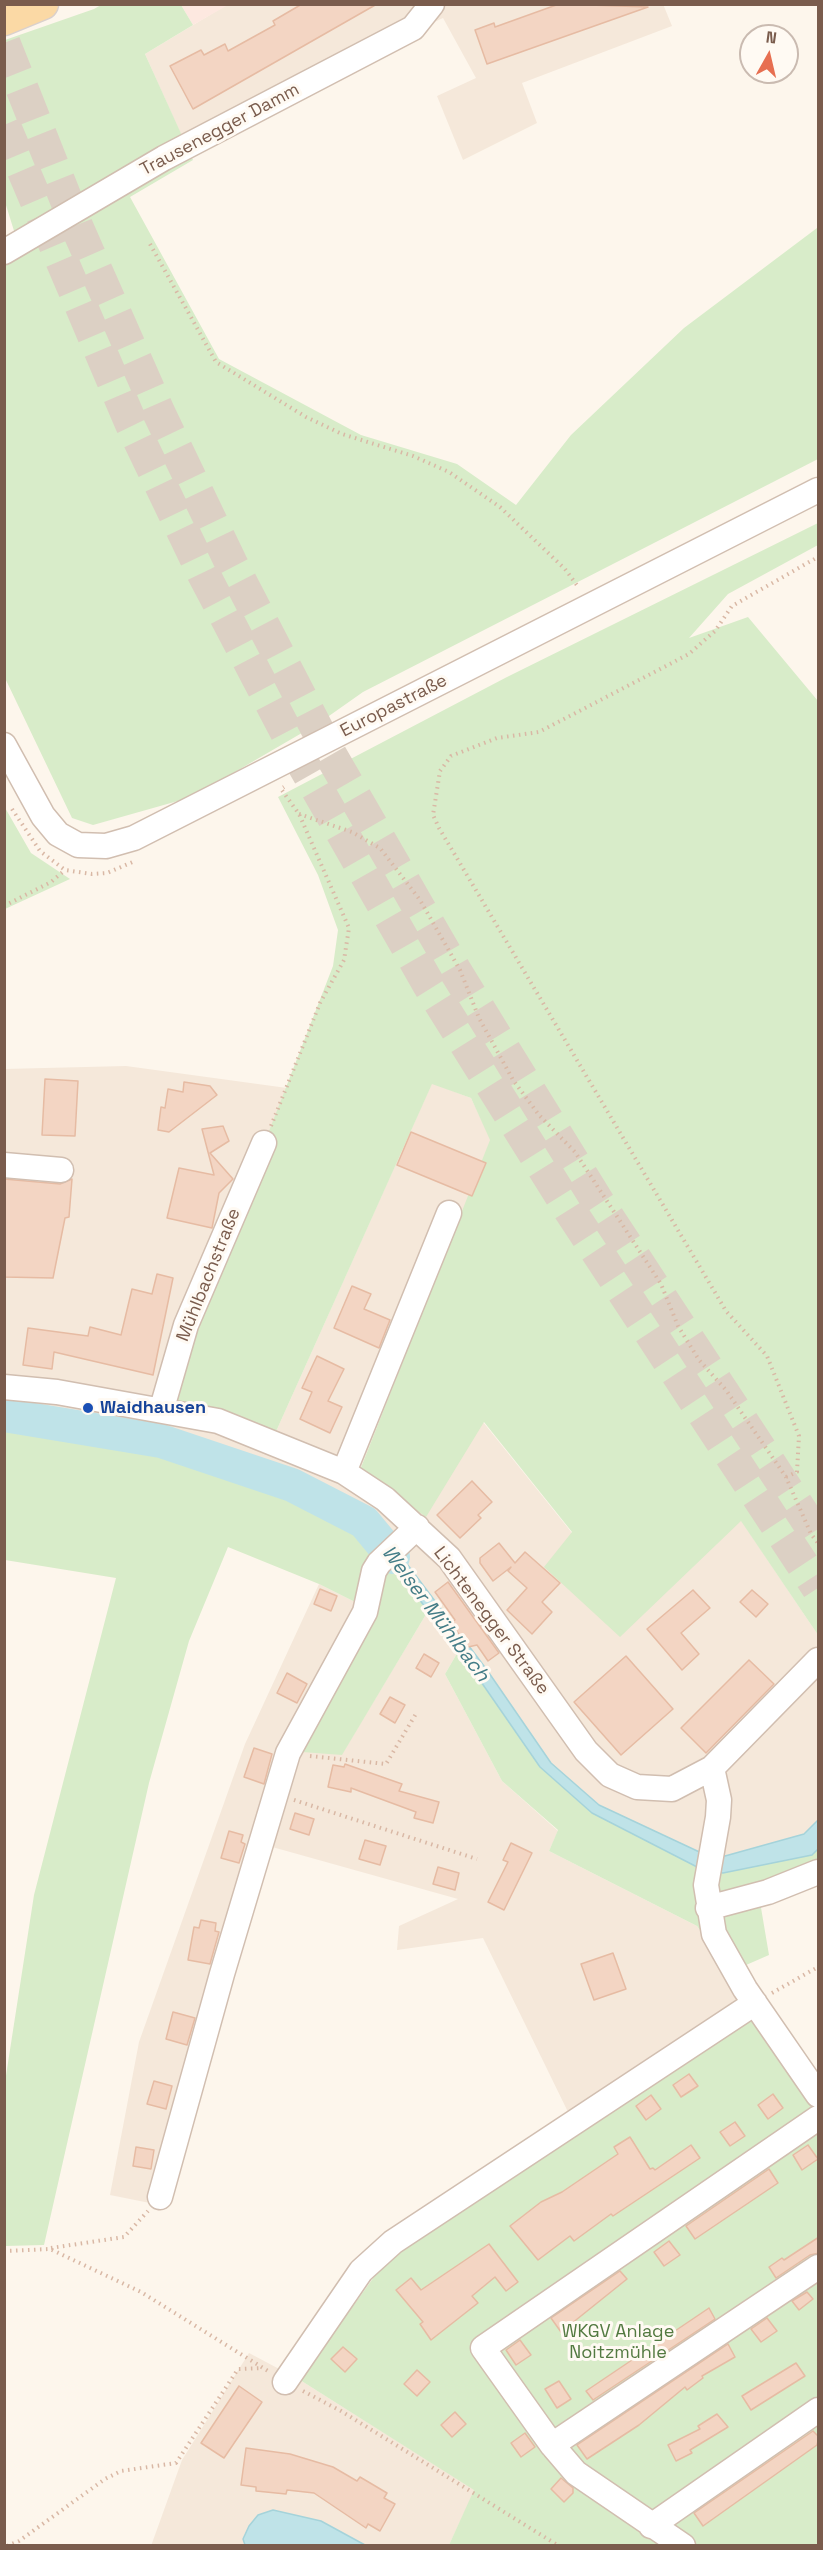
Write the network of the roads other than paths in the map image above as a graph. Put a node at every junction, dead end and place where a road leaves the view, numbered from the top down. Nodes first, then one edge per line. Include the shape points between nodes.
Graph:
1 (43, 4) edge
2 (432, 4) edge
3 (4, 20) edge
4 (4, 252) edge
5 (819, 490) edge
6 (4, 745) edge
7 (264, 1143) road end
8 (4, 1165) edge
9 (61, 1170) dead end
10 (449, 1213) dead end
11 (4, 1387) edge
12 (162, 1408) junction
13 (344, 1472) junction
14 (410, 1534) junction
15 (819, 1660) edge
16 (712, 1768) junction
17 (819, 1872) edge
18 (707, 1896) junction
19 (755, 2003) junction
20 (819, 2095) edge
21 (819, 2118) edge
22 (160, 2197) road end
23 (819, 2267) edge
24 (285, 2382) dead end
25 (819, 2410) edge
26 (552, 2445) junction
27 (651, 2526) junction
28 (684, 2546) edge

1 - 3 main road
2 - 4 street, Trausenegger Damm via 412,28 164,158
5 - 6 street, Europastraße via 134,838 106,846 78,845 58,834 43,816
7 - 12 street, Mühlbachstraße via 186,1325
8 - 9 street
10 - 13 street
11 - 12 street, Lichtenegger Straße
12 - 13 street, Lichtenegger Straße via 218,1420
13 - 14 street, Lichtenegger Straße via 385,1499
14 - 16 street, Lichtenegger Straße via 449,1558 586,1751 610,1775 637,1787 672,1788
14 - 22 street via 379,1563 365,1612 288,1753
15 - 16 street, Lichtenegger Straße
16 - 18 street via 719,1800
17 - 18 street via 768,1892
18 - 19 street via 714,1934
19 - 20 street
19 - 24 street via 393,2241 361,2271
21 - 26 street via 483,2348
23 - 26 street
25 - 27 street
26 - 27 street via 576,2473
27 - 28 street

